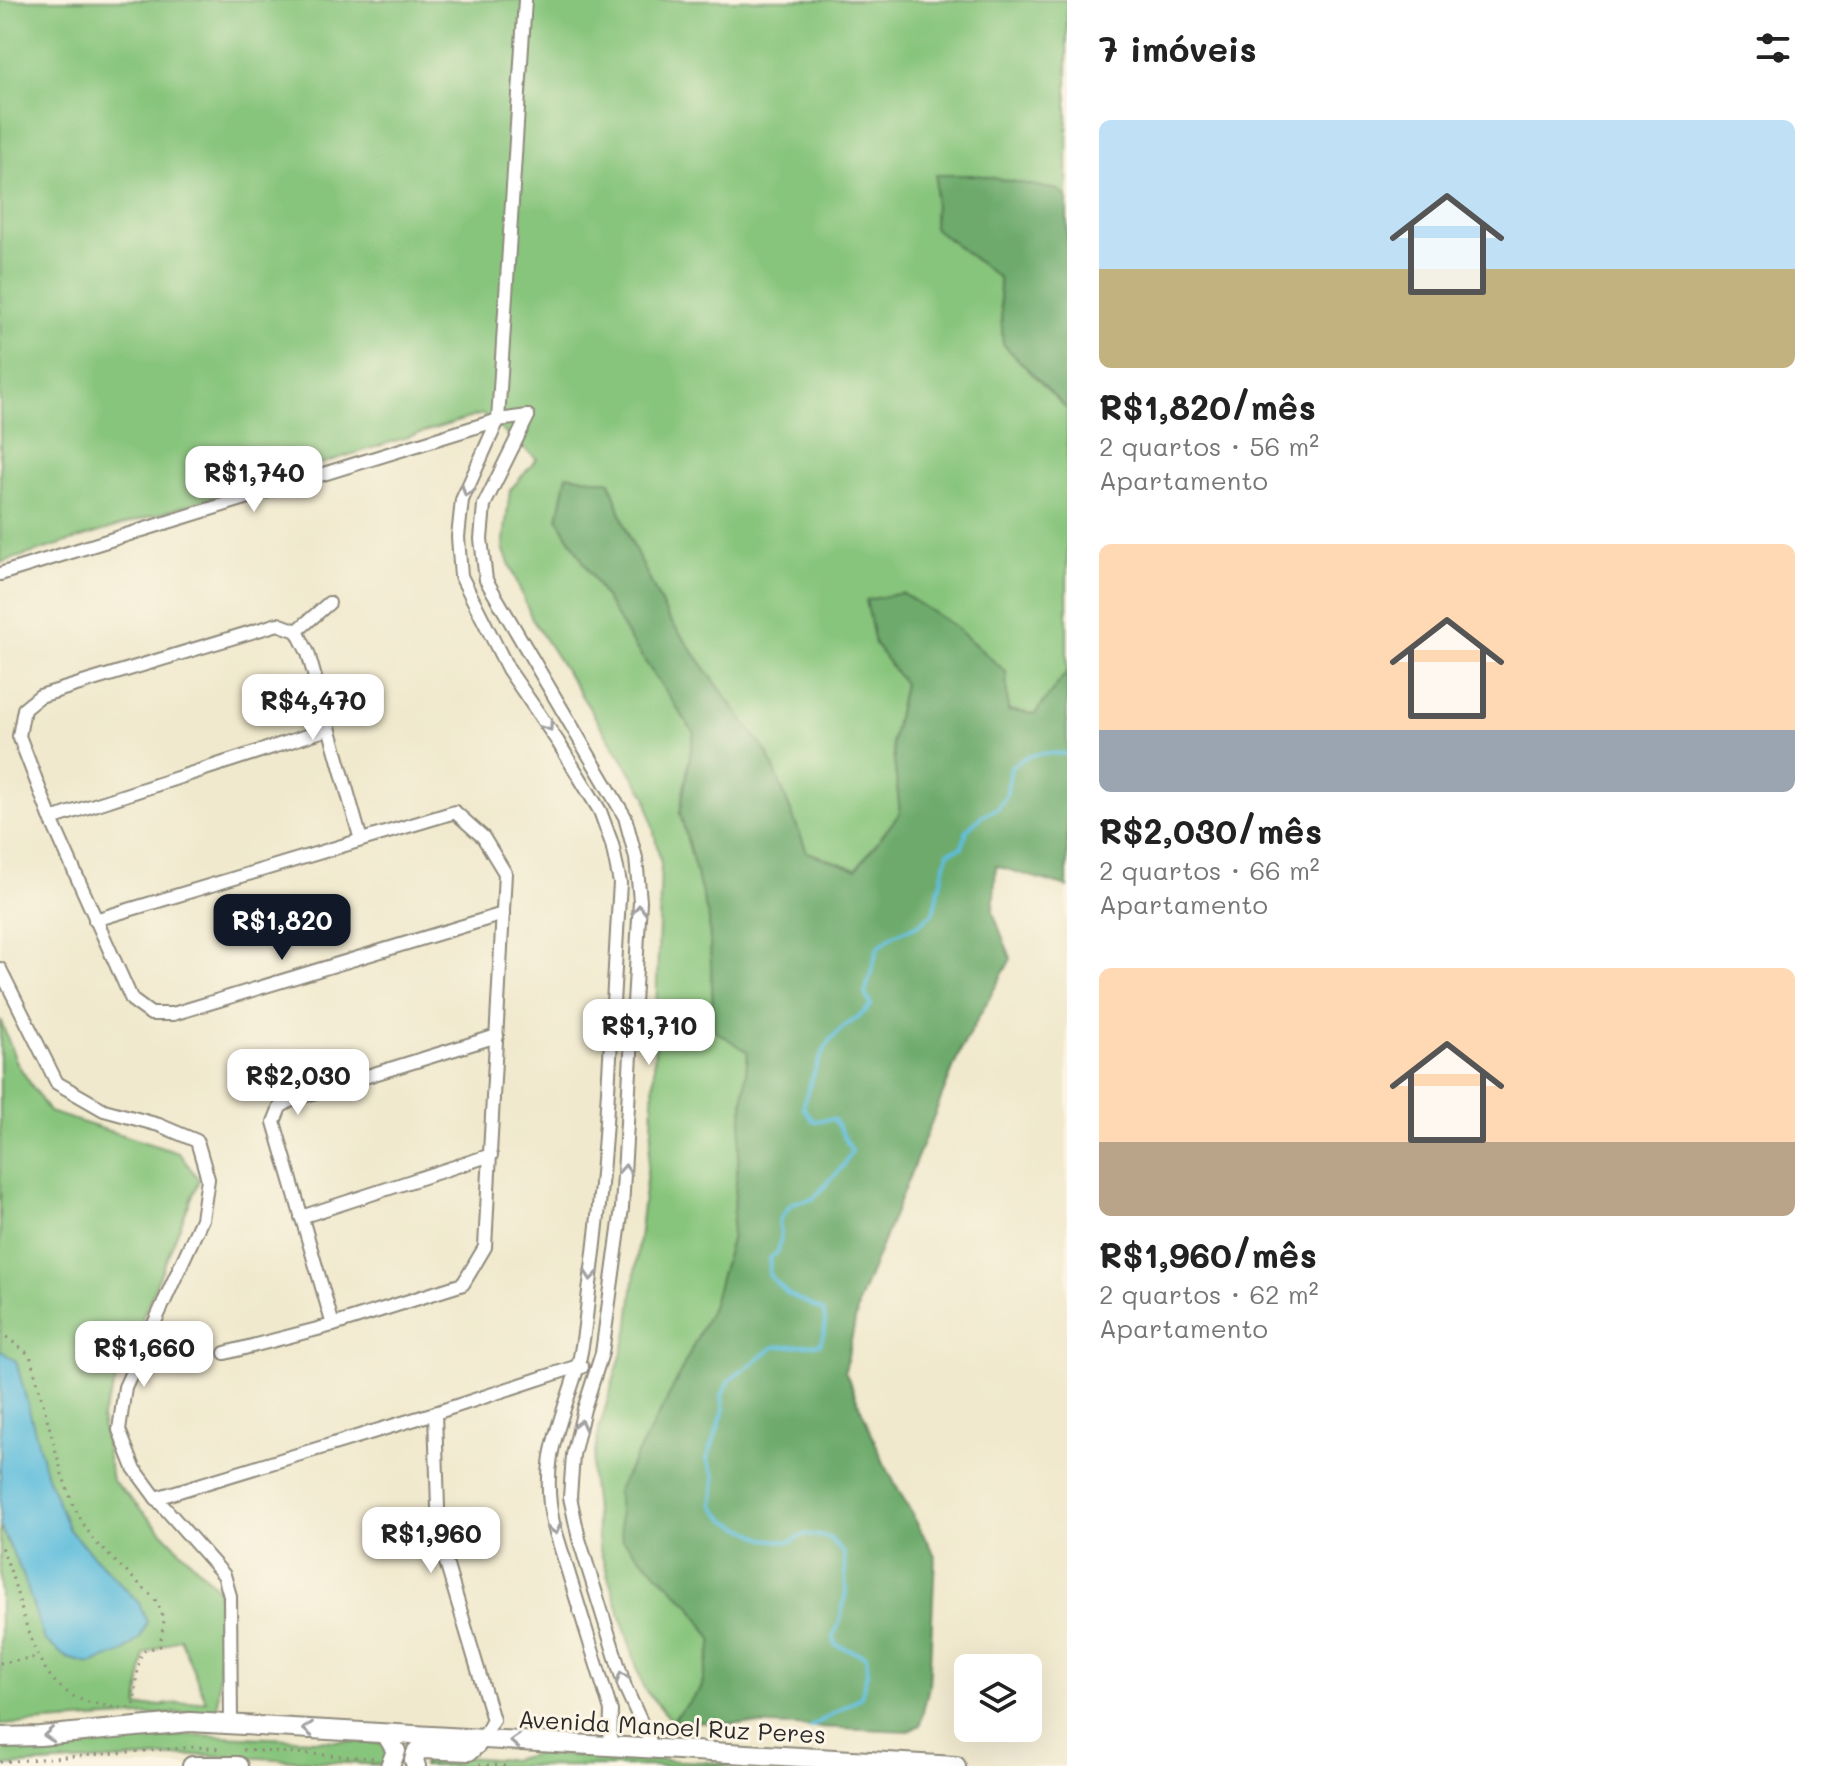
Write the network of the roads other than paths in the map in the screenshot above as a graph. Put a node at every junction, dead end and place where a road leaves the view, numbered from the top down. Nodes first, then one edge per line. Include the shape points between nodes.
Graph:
1 (525, 0) edge
2 (498, 420) junction
3 (0, 574) edge
4 (329, 603) dead end
5 (297, 631) junction
6 (328, 729) junction
7 (51, 819) junction
8 (361, 840) junction
9 (503, 914) junction
10 (95, 920) junction
11 (0, 969) edge
12 (497, 1036) junction
13 (491, 1155) junction
14 (301, 1217) junction
15 (333, 1325) junction
16 (225, 1353) dead end
17 (578, 1366) junction
18 (596, 1371) junction
19 (435, 1413) junction
20 (156, 1498) junction
21 (231, 1724) junction
22 (386, 1734) junction
23 (0, 1737) edge
24 (482, 1740) junction
25 (610, 1745) junction
26 (653, 1748) junction
27 (240, 1758) edge
28 (392, 1762) edge
29 (192, 1766) edge
30 (416, 1766) edge
31 (956, 1766) edge

1 - 2 street
2 - 3 street
2 -> 17 street via 462,500 461,576 508,669 600,811 620,883 599,1204
18 -> 2 street via 622,1208 640,901 636,858 625,817 486,580 484,505 528,416
4 - 5 street
5 - 6 street
5 - 7 street via 278,624 40,696 24,709 19,736
6 - 7 street
6 - 8 street
7 - 10 street
8 - 9 street via 455,812 483,837 505,873
8 - 10 street
9 - 10 street via 173,1014 151,1014 132,1000
9 - 12 street
11 - 20 street via 57,1083 104,1110 197,1141 208,1179 202,1219 125,1387 119,1430 134,1468
12 - 13 street
12 - 14 street via 280,1107 274,1122
13 - 14 street
13 - 15 street via 485,1247 463,1284
14 - 15 street
15 - 16 street
17 - 18 street
17 - 19 street
17 -> 25 street via 548,1468 548,1497 611,1711
26 -> 18 street via 625,1687 570,1497 573,1455
19 - 20 street
19 - 24 street via 439,1539 493,1720
20 - 21 street via 224,1575 230,1596
22 -> 21 main road, Avenida Manoel Ruz Peres
21 -> 23 main road, Avenida Manoel Ruz Peres via 190,1722
22 - 24 main road, Avenida Manoel Ruz Peres
22 - 28 main road via 396,1751
25 -> 24 main road, Avenida Manoel Ruz Peres
24 - 30 main road via 469,1751 421,1749
25 - 26 main road, Avenida Manoel Ruz Peres
26 - 31 main road, Avenida Manoel Ruz Peres
27 - 29 main road

